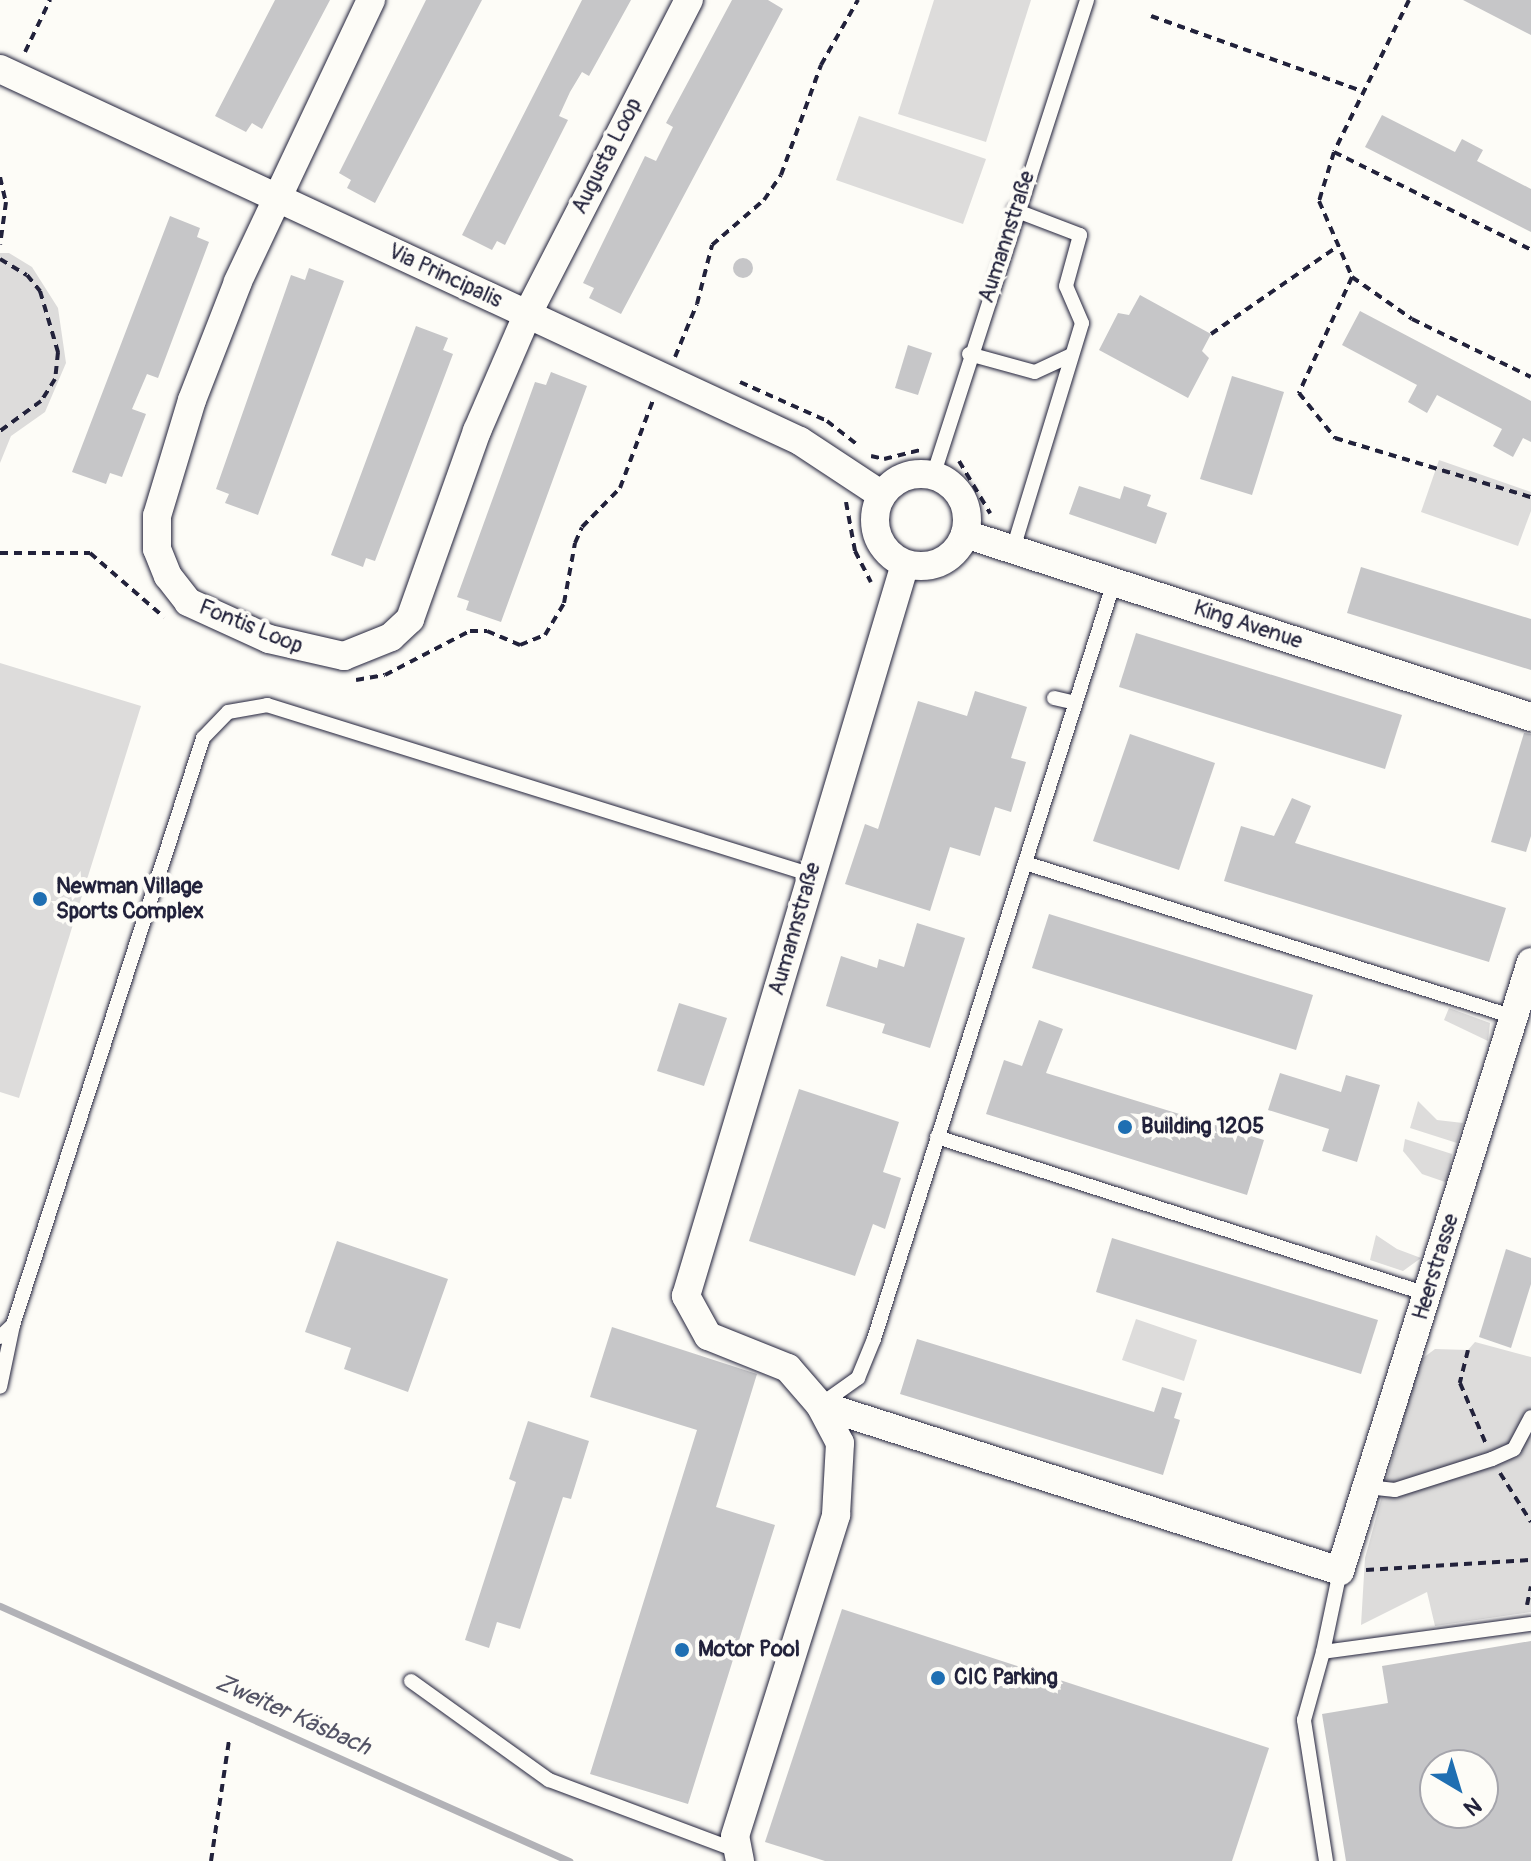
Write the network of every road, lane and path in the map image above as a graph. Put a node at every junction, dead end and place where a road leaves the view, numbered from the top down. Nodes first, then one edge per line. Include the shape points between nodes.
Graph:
1 (50, 0) edge
2 (371, 0) edge
3 (689, 0) edge
4 (1087, 0) edge
5 (1409, 0) edge
6 (855, 1) edge
7 (1151, 16) dead end
8 (25, 52) dead end
9 (0, 69) edge
10 (1362, 91) junction
11 (1334, 152) junction
12 (0, 177) edge
13 (276, 197) junction
14 (1015, 210) junction
15 (0, 245) edge
16 (1335, 248) junction
17 (1531, 250) edge
18 (0, 259) edge
19 (1352, 277) junction
20 (528, 313) junction
21 (1211, 334) dead end
22 (969, 354) junction
23 (1071, 355) junction
24 (1531, 377) edge
25 (659, 389) junction
26 (638, 394) dead end
27 (666, 408) dead end
28 (0, 431) edge
29 (936, 464) junction
30 (836, 492) dead end
31 (882, 495) junction
32 (1531, 497) edge
33 (965, 534) junction
34 (1016, 536) junction
35 (0, 553) edge
36 (902, 577) junction
37 (1114, 582) junction
38 (173, 622) dead end
39 (350, 681) dead end
40 (1054, 698) dead end
41 (1075, 703) junction
42 (1531, 717) edge
43 (1025, 863) junction
44 (812, 875) junction
45 (1531, 962) edge
46 (1514, 1017) junction
47 (937, 1137) junction
48 (1427, 1294) junction
49 (13, 1325) junction
50 (0, 1337) edge
51 (0, 1387) edge
52 (820, 1405) junction
53 (1531, 1417) edge
54 (1367, 1487) junction
55 (1531, 1560) edge
56 (1340, 1571) junction
57 (1531, 1586) edge
58 (1528, 1620) edge
59 (1323, 1652) junction
60 (411, 1681) dead end
61 (229, 1741) dead end
62 (739, 1856) edge
63 (211, 1861) edge
64 (1326, 1861) edge

1 - 8 path
2 - 13 street
3 - 20 street, Augusta Loop
4 - 14 lane, Aumannstraße
5 - 10 path
6 - 25 path via 821,65 781,175 764,200 712,245 690,325
7 - 10 path
9 - 13 street, Via Principalis
10 - 11 path
11 - 16 path via 1319,201
11 - 17 path
12 - 15 path via 6,202
13 - 20 street, Via Principalis
13 - 20 street, Fontis Loop via 201,375 157,516 157,549 168,576 188,602 211,615 319,653 344,656 391,637 410,619 477,431
14 - 22 lane, Aumannstraße
14 - 23 lane via 1080,235 1066,286 1082,323
16 - 19 path
16 - 21 path
18 - 28 path via 20,269 40,291 58,352 55,379 41,401
19 - 24 path via 1412,319
19 - 32 path via 1299,393 1335,438
20 - 25 street, Via Principalis
22 - 23 lane via 1035,372
22 - 29 lane, Aumannstraße
23 - 34 lane
25 - 26 path
25 - 27 path
25 - 31 street, Via Principalis via 830,456
25 - 39 path via 620,488 582,527 564,603 545,635 520,645 487,631 470,631 385,675
29 - 31 street
29 - 33 street via 957,492 967,519
29 - 34 path via 963,462 986,512
30 - 36 path via 846,501 855,551 870,582
31 - 36 street via 877,535
33 - 34 street, King Avenue
33 - 36 street via 948,558
34 - 37 street, King Avenue
35 - 38 path via 90,553
36 - 44 street, Aumannstraße via 891,643
37 - 41 lane
37 - 42 street, King Avenue
40 - 41 lane
41 - 43 lane
43 - 46 lane
43 - 47 lane
44 - 49 lane via 267,705 228,712 203,738
44 - 52 street, Aumannstraße via 686,1296 708,1336 788,1368
45 - 46 street, Heerstrasse
46 - 48 street, Heerstrasse
47 - 48 lane
47 - 52 lane via 858,1378
48 - 54 street, Heerstrasse
49 - 50 lane
49 - 51 lane
52 - 56 street
52 - 62 street via 840,1443 836,1515 735,1836
53 - 54 lane via 1514,1449 1492,1459 1395,1490
54 - 56 street, Heerstrasse
55 - 56 path
56 - 59 lane
57 - 58 path
58 - 59 lane
59 - 64 lane via 1304,1720
60 - 62 lane via 549,1780
61 - 63 path

